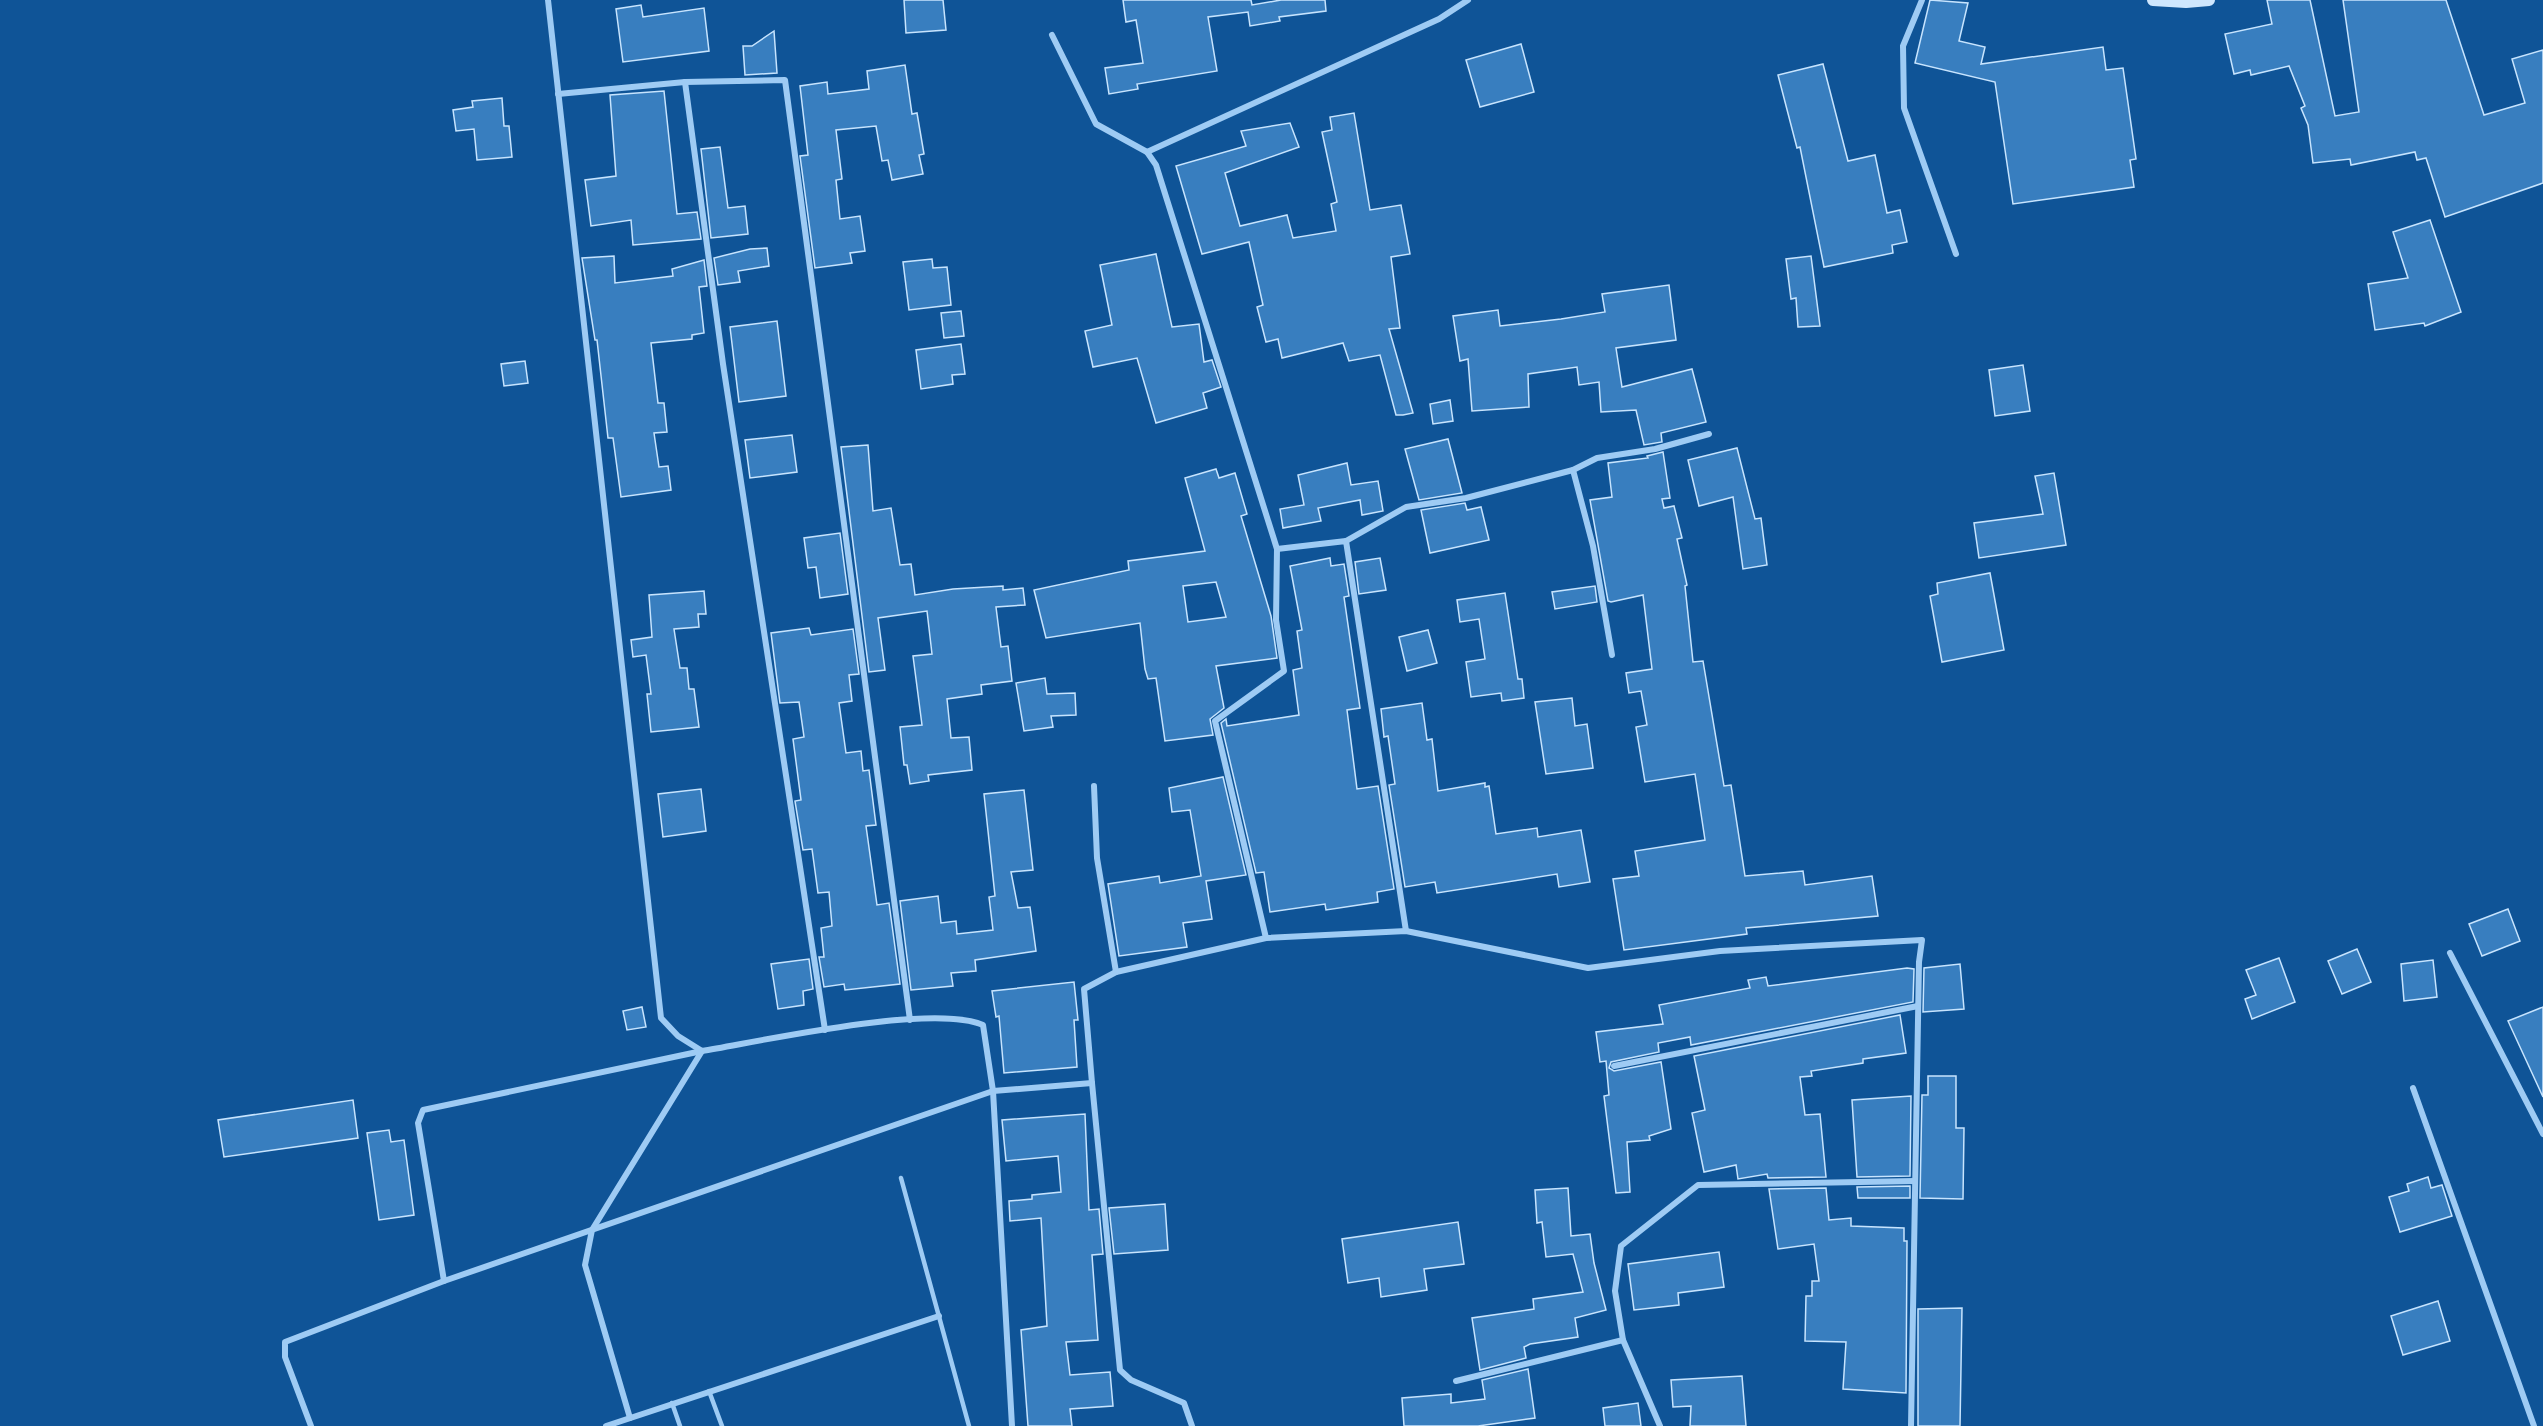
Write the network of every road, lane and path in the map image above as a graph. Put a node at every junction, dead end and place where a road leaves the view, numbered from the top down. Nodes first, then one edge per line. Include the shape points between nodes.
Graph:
1 (548, 0) edge
2 (1468, 0) edge
3 (1922, 0) edge
4 (2153, 0) edge
5 (2209, 0) edge
6 (1052, 35) dead end
7 (684, 82) junction
8 (558, 94) junction
9 (1147, 152) junction
10 (1956, 254) dead end
11 (1709, 434) dead end
12 (1573, 470) junction
13 (1346, 541) junction
14 (1277, 549) junction
15 (1612, 656) dead end
16 (1094, 786) dead end
17 (1406, 931) junction
18 (1266, 938) junction
19 (2450, 954) dead end
20 (1116, 972) junction
21 (1918, 1006) junction
22 (910, 1020) junction
23 (825, 1030) junction
24 (702, 1051) junction
25 (1614, 1066) dead end
26 (1092, 1083) junction
27 (2413, 1088) dead end
28 (993, 1091) junction
29 (2543, 1134) edge
30 (901, 1178) dead end
31 (1915, 1180) junction
32 (592, 1230) junction
33 (444, 1281) junction
34 (939, 1316) junction
35 (1623, 1340) junction
36 (1456, 1382) dead end
37 (709, 1391) junction
38 (672, 1403) junction
39 (630, 1418) junction
40 (311, 1426) edge
41 (606, 1426) edge
42 (680, 1426) edge
43 (722, 1426) edge
44 (969, 1426) edge
45 (1012, 1426) edge
46 (1192, 1426) edge
47 (1660, 1426) edge
48 (1911, 1426) edge
49 (2534, 1426) edge

1 - 8 street
2 - 9 street via 1439,19
3 - 10 street via 1903,46 1904,108
4 - 5 street
6 - 9 street via 1096,124
7 - 8 street
7 - 22 street via 785,80
7 - 23 street
8 - 24 street via 661,1018 678,1036
9 - 14 street via 1156,165
11 - 12 street via 1655,449 1597,458
12 - 13 street via 1466,498 1406,507
12 - 15 street via 1593,546
13 - 14 street
13 - 17 street
14 - 18 street via 1276,620 1284,671 1215,721
16 - 20 street via 1097,858
17 - 18 street
17 - 21 street via 1587,968 1720,951 1922,940
18 - 20 street
19 - 29 street
20 - 26 street via 1084,989
21 - 25 street
21 - 31 street
22 - 23 street
22 - 28 street via 968,1018 983,1025
23 - 24 street
24 - 32 street
24 - 33 street via 423,1110 418,1123
26 - 28 street
26 - 46 street via 1120,1370 1131,1380 1184,1403
27 - 49 street
28 - 32 street
28 - 45 street
30 - 34 lane
31 - 35 street via 1698,1185 1621,1246 1615,1291
31 - 48 street
32 - 33 street
32 - 39 street via 585,1265
33 - 40 street via 285,1342 285,1357
34 - 37 street
34 - 44 lane
35 - 36 street
35 - 47 street
37 - 38 street
37 - 43 lane
38 - 39 street
38 - 42 lane
39 - 41 street

